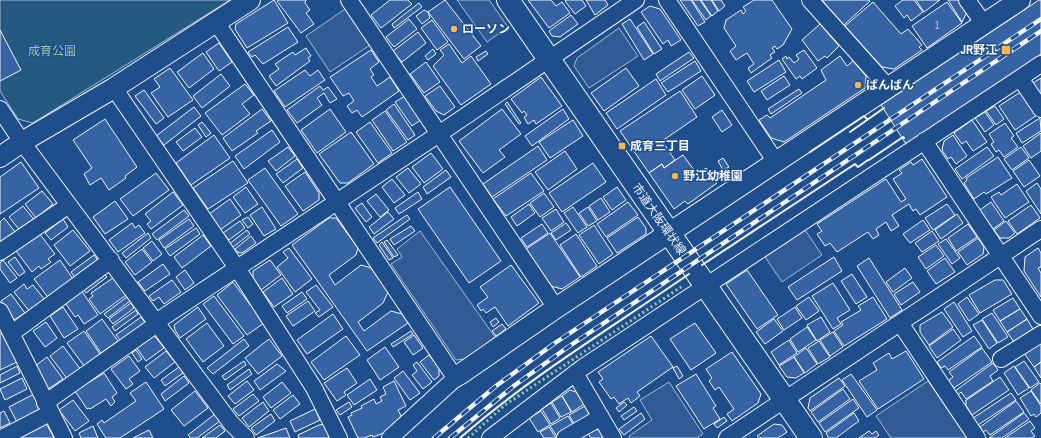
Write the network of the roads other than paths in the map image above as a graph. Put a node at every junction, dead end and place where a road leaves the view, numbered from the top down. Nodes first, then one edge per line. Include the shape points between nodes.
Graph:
1 (250, 0) edge
2 (349, 0) edge
3 (508, 0) edge
4 (636, 0) edge
5 (667, 0) edge
6 (810, 0) edge
7 (967, 0) edge
8 (1020, 0) edge
9 (216, 22) junction
10 (984, 24) junction
11 (548, 59) junction
12 (1041, 64) edge
13 (1020, 78) junction
14 (888, 87) junction
15 (114, 88) junction
16 (0, 109) edge
17 (1041, 109) edge
18 (439, 134) junction
19 (924, 141) junction
20 (22, 142) junction
21 (0, 157) edge
22 (776, 162) junction
23 (337, 202) junction
24 (70, 205) junction
25 (1041, 229) edge
26 (669, 233) junction
27 (0, 252) edge
28 (1001, 256) junction
29 (111, 260) junction
30 (237, 268) junction
31 (705, 286) junction
32 (556, 308) junction
33 (1041, 316) edge
34 (156, 322) junction
35 (4, 323) edge
36 (900, 323) junction
37 (1041, 334) edge
38 (1001, 359) dead end
39 (575, 373) junction
40 (458, 377) junction
41 (784, 400) junction
42 (48, 408) junction
43 (601, 417) junction
44 (729, 437) edge
45 (2, 438) edge
46 (64, 438) edge
47 (246, 438) edge
48 (339, 438) edge
49 (390, 438) edge
50 (490, 438) edge
51 (565, 438) edge
52 (614, 438) edge
53 (811, 438) edge
54 (977, 438) edge

1 - 9 street
2 - 18 street
3 - 11 main road, 市道大阪環状線
4 - 11 street
5 - 22 street
6 - 14 street
7 - 10 street
8 - 10 street
9 - 15 street
9 - 23 street
10 - 14 street
11 - 18 street
11 - 26 main road, 市道大阪環状線
12 - 13 street
13 - 17 street
13 - 19 street
14 - 22 street
15 - 20 street
15 - 30 street
16 - 20 street
18 - 23 street
18 - 32 street
19 - 28 street
19 - 31 street
20 - 21 street
20 - 24 street
22 - 26 street
23 - 30 street
23 - 40 street
24 - 27 street
24 - 29 street
25 - 28 street
26 - 31 main road, 市道大阪環状線
26 - 32 street
28 - 33 street
28 - 36 street
29 - 34 street
29 - 35 street
30 - 34 street
30 - 48 street via 314,388
31 - 39 street
31 - 41 main road, 市道大阪環状線
32 - 40 street
34 - 42 street
34 - 47 street via 231,423
35 - 42 street
36 - 41 street
36 - 54 street
37 - 38 street
39 - 43 street
39 - 50 street
40 - 49 street
41 - 44 street
41 - 53 main road, 市道大阪環状線
42 - 45 street
42 - 46 street
43 - 51 street
43 - 52 street

